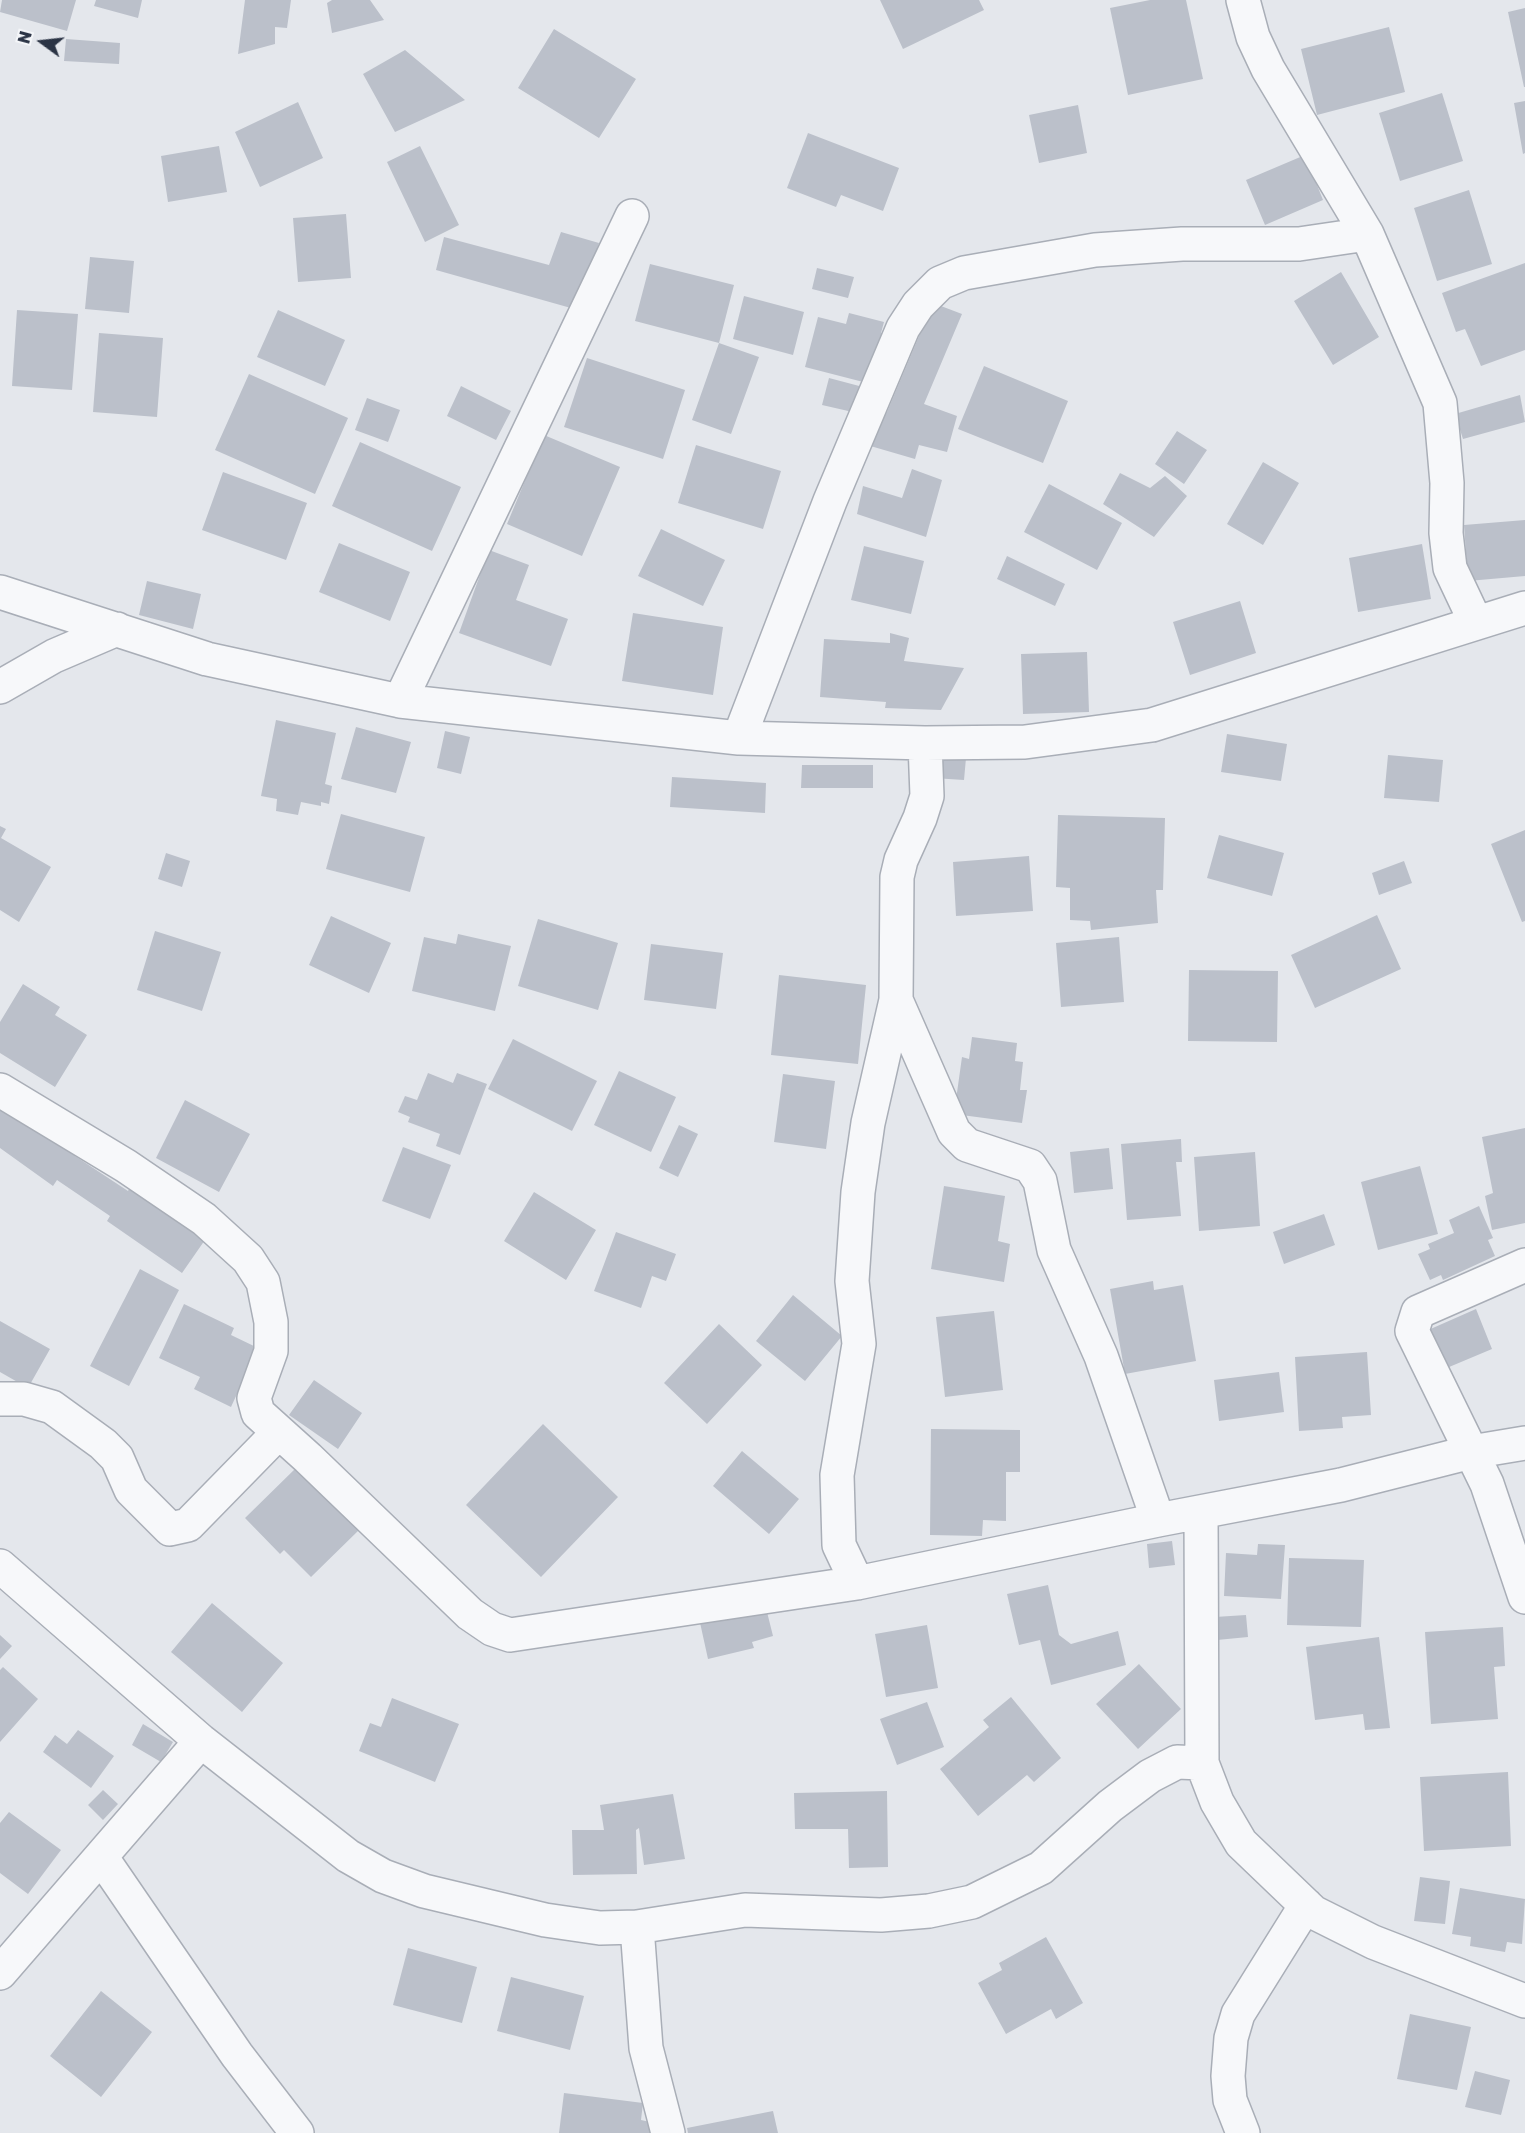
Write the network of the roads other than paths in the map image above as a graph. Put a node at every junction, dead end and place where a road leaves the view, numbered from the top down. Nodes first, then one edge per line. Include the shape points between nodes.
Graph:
1 (1243, 0) edge
2 (632, 216) dead end
3 (1367, 234) junction
4 (0, 592) edge
5 (1525, 608) edge
6 (1476, 623) junction
7 (117, 630) junction
8 (0, 687) edge
9 (400, 701) junction
10 (739, 738) junction
11 (925, 743) junction
12 (896, 1000) junction
13 (0, 1090) edge
14 (1525, 1264) edge
15 (0, 1400) edge
16 (278, 1433) junction
17 (1525, 1443) edge
18 (1470, 1452) junction
19 (1201, 1513) junction
20 (1158, 1520) junction
21 (0, 1566) edge
22 (857, 1583) junction
23 (1525, 1597) edge
24 (201, 1741) junction
25 (1202, 1763) junction
26 (102, 1858) junction
27 (1306, 1905) junction
28 (637, 1927) junction
29 (0, 1973) edge
30 (1525, 2001) edge
31 (297, 2133) edge
32 (668, 2133) edge
33 (1243, 2133) edge

1 - 3 street via 1253,37 1268,69
2 - 9 street
3 - 6 street via 1440,403 1450,568
3 - 10 street via 1299,244 1182,244 1095,250 964,273 940,283 918,305 903,328 830,501
4 - 7 street
5 - 6 street
6 - 11 street via 1152,725 1025,742
7 - 8 street via 54,656
7 - 9 street via 207,659
9 - 10 street
10 - 11 street
11 - 12 street via 927,795 900,860 897,877
12 - 20 street via 954,1132 967,1145 1030,1166 1040,1181 1054,1250 1101,1356
12 - 22 street via 868,1123 858,1192 852,1281 859,1344 837,1475 838,1545
13 - 16 street via 195,1212 248,1258 263,1282 272,1322 271,1351 254,1398 255,1406
14 - 18 street via 1418,1312 1414,1320 1412,1330
15 - 16 street via 24,1399 44,1404 103,1444 117,1458 131,1490 170,1529 188,1525
16 - 22 street via 470,1614 492,1629 510,1635
17 - 18 street
18 - 19 street via 1341,1485
18 - 23 street via 1487,1484
19 - 20 street
19 - 25 street
20 - 22 street
21 - 24 street
24 - 26 street
24 - 28 street via 348,1856 383,1876 424,1892 545,1920 600,1928
25 - 27 street via 1217,1802 1241,1843
25 - 28 street via 1177,1762 1150,1776 1041,1868 972,1902 881,1915 745,1910
26 - 29 street
26 - 31 street via 237,2055
27 - 30 street via 1373,1942
27 - 33 street via 1238,2014 1228,2076 1230,2100
28 - 32 street via 646,2048

